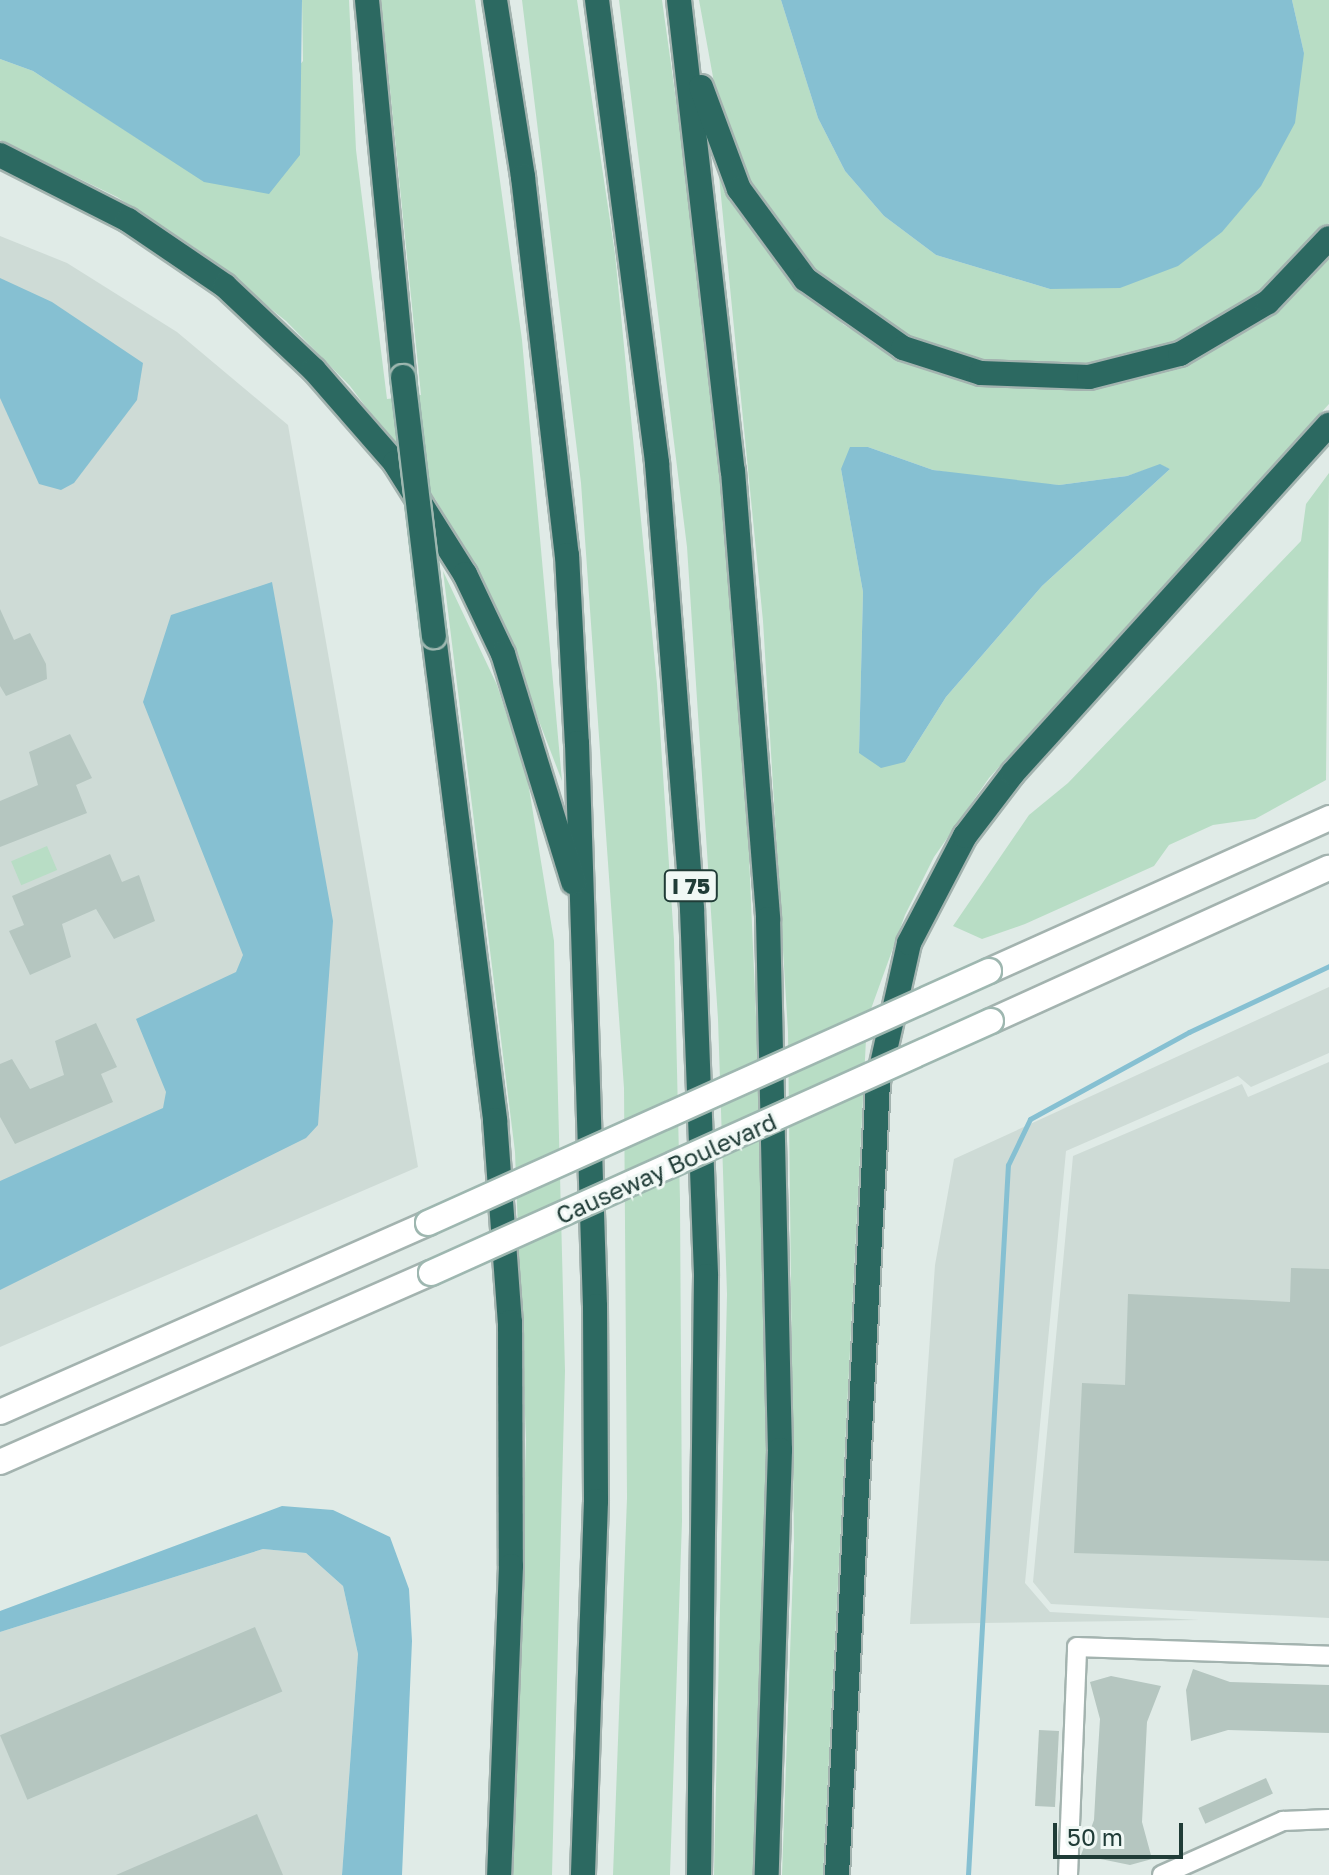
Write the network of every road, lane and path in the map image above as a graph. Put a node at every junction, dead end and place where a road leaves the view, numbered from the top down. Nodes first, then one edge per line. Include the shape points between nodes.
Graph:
1 (367, 0) edge
2 (495, 0) edge
3 (597, 0) edge
4 (679, 0) edge
5 (683, 26) junction
6 (0, 155) edge
7 (1329, 238) edge
8 (1329, 425) edge
9 (1329, 818) edge
10 (1329, 868) edge
11 (583, 915) junction
12 (0, 1412) edge
13 (0, 1462) edge
14 (1329, 1656) edge
15 (1329, 1819) edge
16 (499, 1875) edge
17 (583, 1875) edge
18 (699, 1875) edge
19 (767, 1875) edge
20 (837, 1875) edge
21 (1068, 1875) edge
22 (1162, 1875) edge

1 - 16 highway, bridge via 403,377 495,1120 510,1322 511,1566
2 - 11 highway via 567,555
3 - 18 highway, I 75 via 657,463 692,909 706,1276
4 - 5 highway
5 - 7 highway via 726,161 781,253 866,328 941,362 1055,380 1153,364 1209,341 1268,302
5 - 19 highway via 733,471 768,919 780,1450
6 - 11 highway via 128,220 225,286 314,370 395,463 465,574 503,654
8 - 20 highway via 1013,773 965,836 909,943 885,1033 876,1107
9 - 12 main road, Causeway Boulevard, bridge
10 - 13 main road, Causeway Boulevard, bridge
11 - 17 highway via 596,1486
14 - 21 street via 1077,1647
15 - 22 street via 1283,1821

